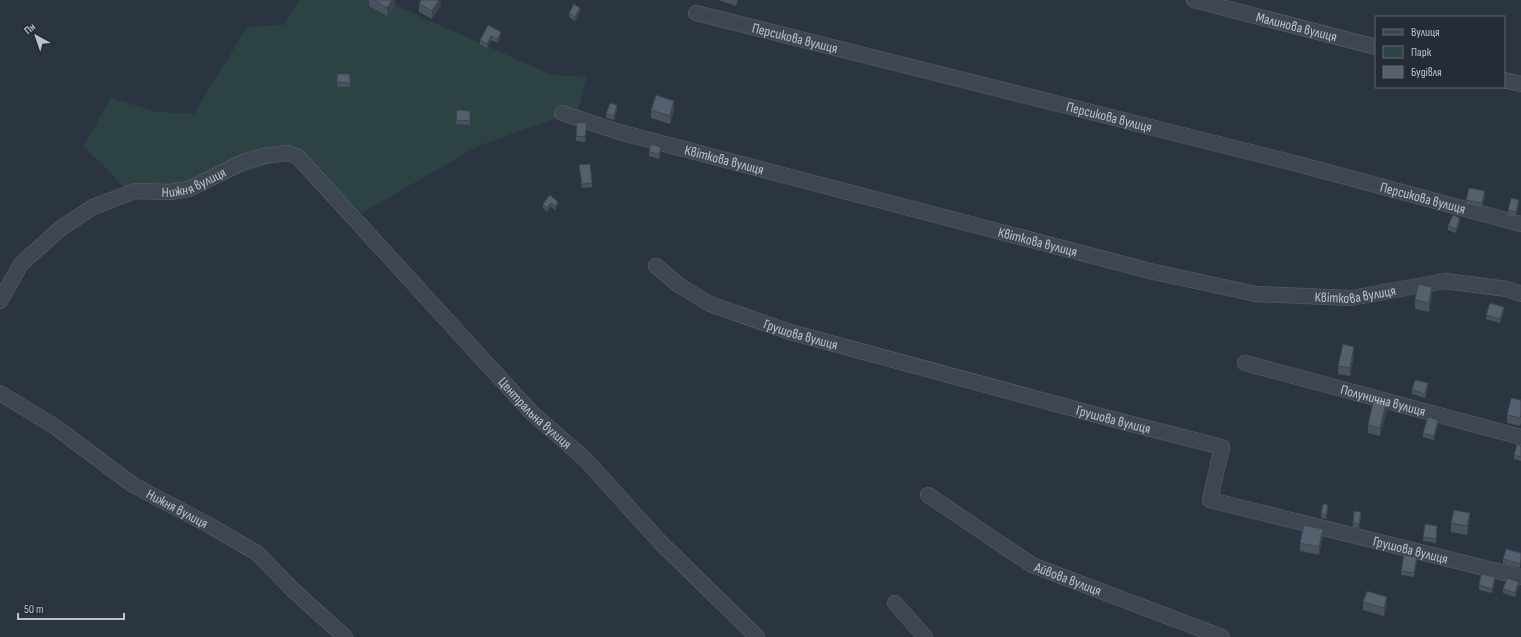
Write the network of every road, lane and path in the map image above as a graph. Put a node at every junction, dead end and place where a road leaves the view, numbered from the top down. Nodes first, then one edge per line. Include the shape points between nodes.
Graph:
1 (1194, 0) edge
2 (696, 14) dead end
3 (1375, 47) edge
4 (1505, 80) edge
5 (1521, 84) edge
6 (562, 113) dead end
7 (320, 182) joint
8 (1521, 224) edge
9 (656, 266) dead end
10 (1521, 294) edge
11 (0, 301) edge
12 (1246, 362) dead end
13 (0, 394) edge
14 (1521, 437) edge
15 (928, 495) dead end
16 (1521, 577) edge
17 (895, 603) dead end
18 (344, 637) edge
19 (757, 637) edge
20 (925, 637) edge
21 (1222, 637) edge

1 - 3 street, Малинова вулиця
2 - 8 street, Персикова вулиця via 1294,163
4 - 5 street
6 - 10 street, Квіткова вулиця via 619,132 1147,270 1256,294 1351,298 1445,281 1507,289
7 - 11 street, Нижня вулиця via 298,158 288,153 243,162 189,189 170,192 135,191 93,207 61,228 21,264
7 - 19 street, Центральна вулиця via 531,412 585,459 660,542
9 - 16 street, Грушова вулиця via 680,286 710,304 790,332 1222,447 1210,500
12 - 14 street, Полунична вулиця
13 - 18 street, Нижня вулиця via 54,426 133,485 257,553
15 - 21 street, Айвова вулиця via 1032,565
17 - 20 street

